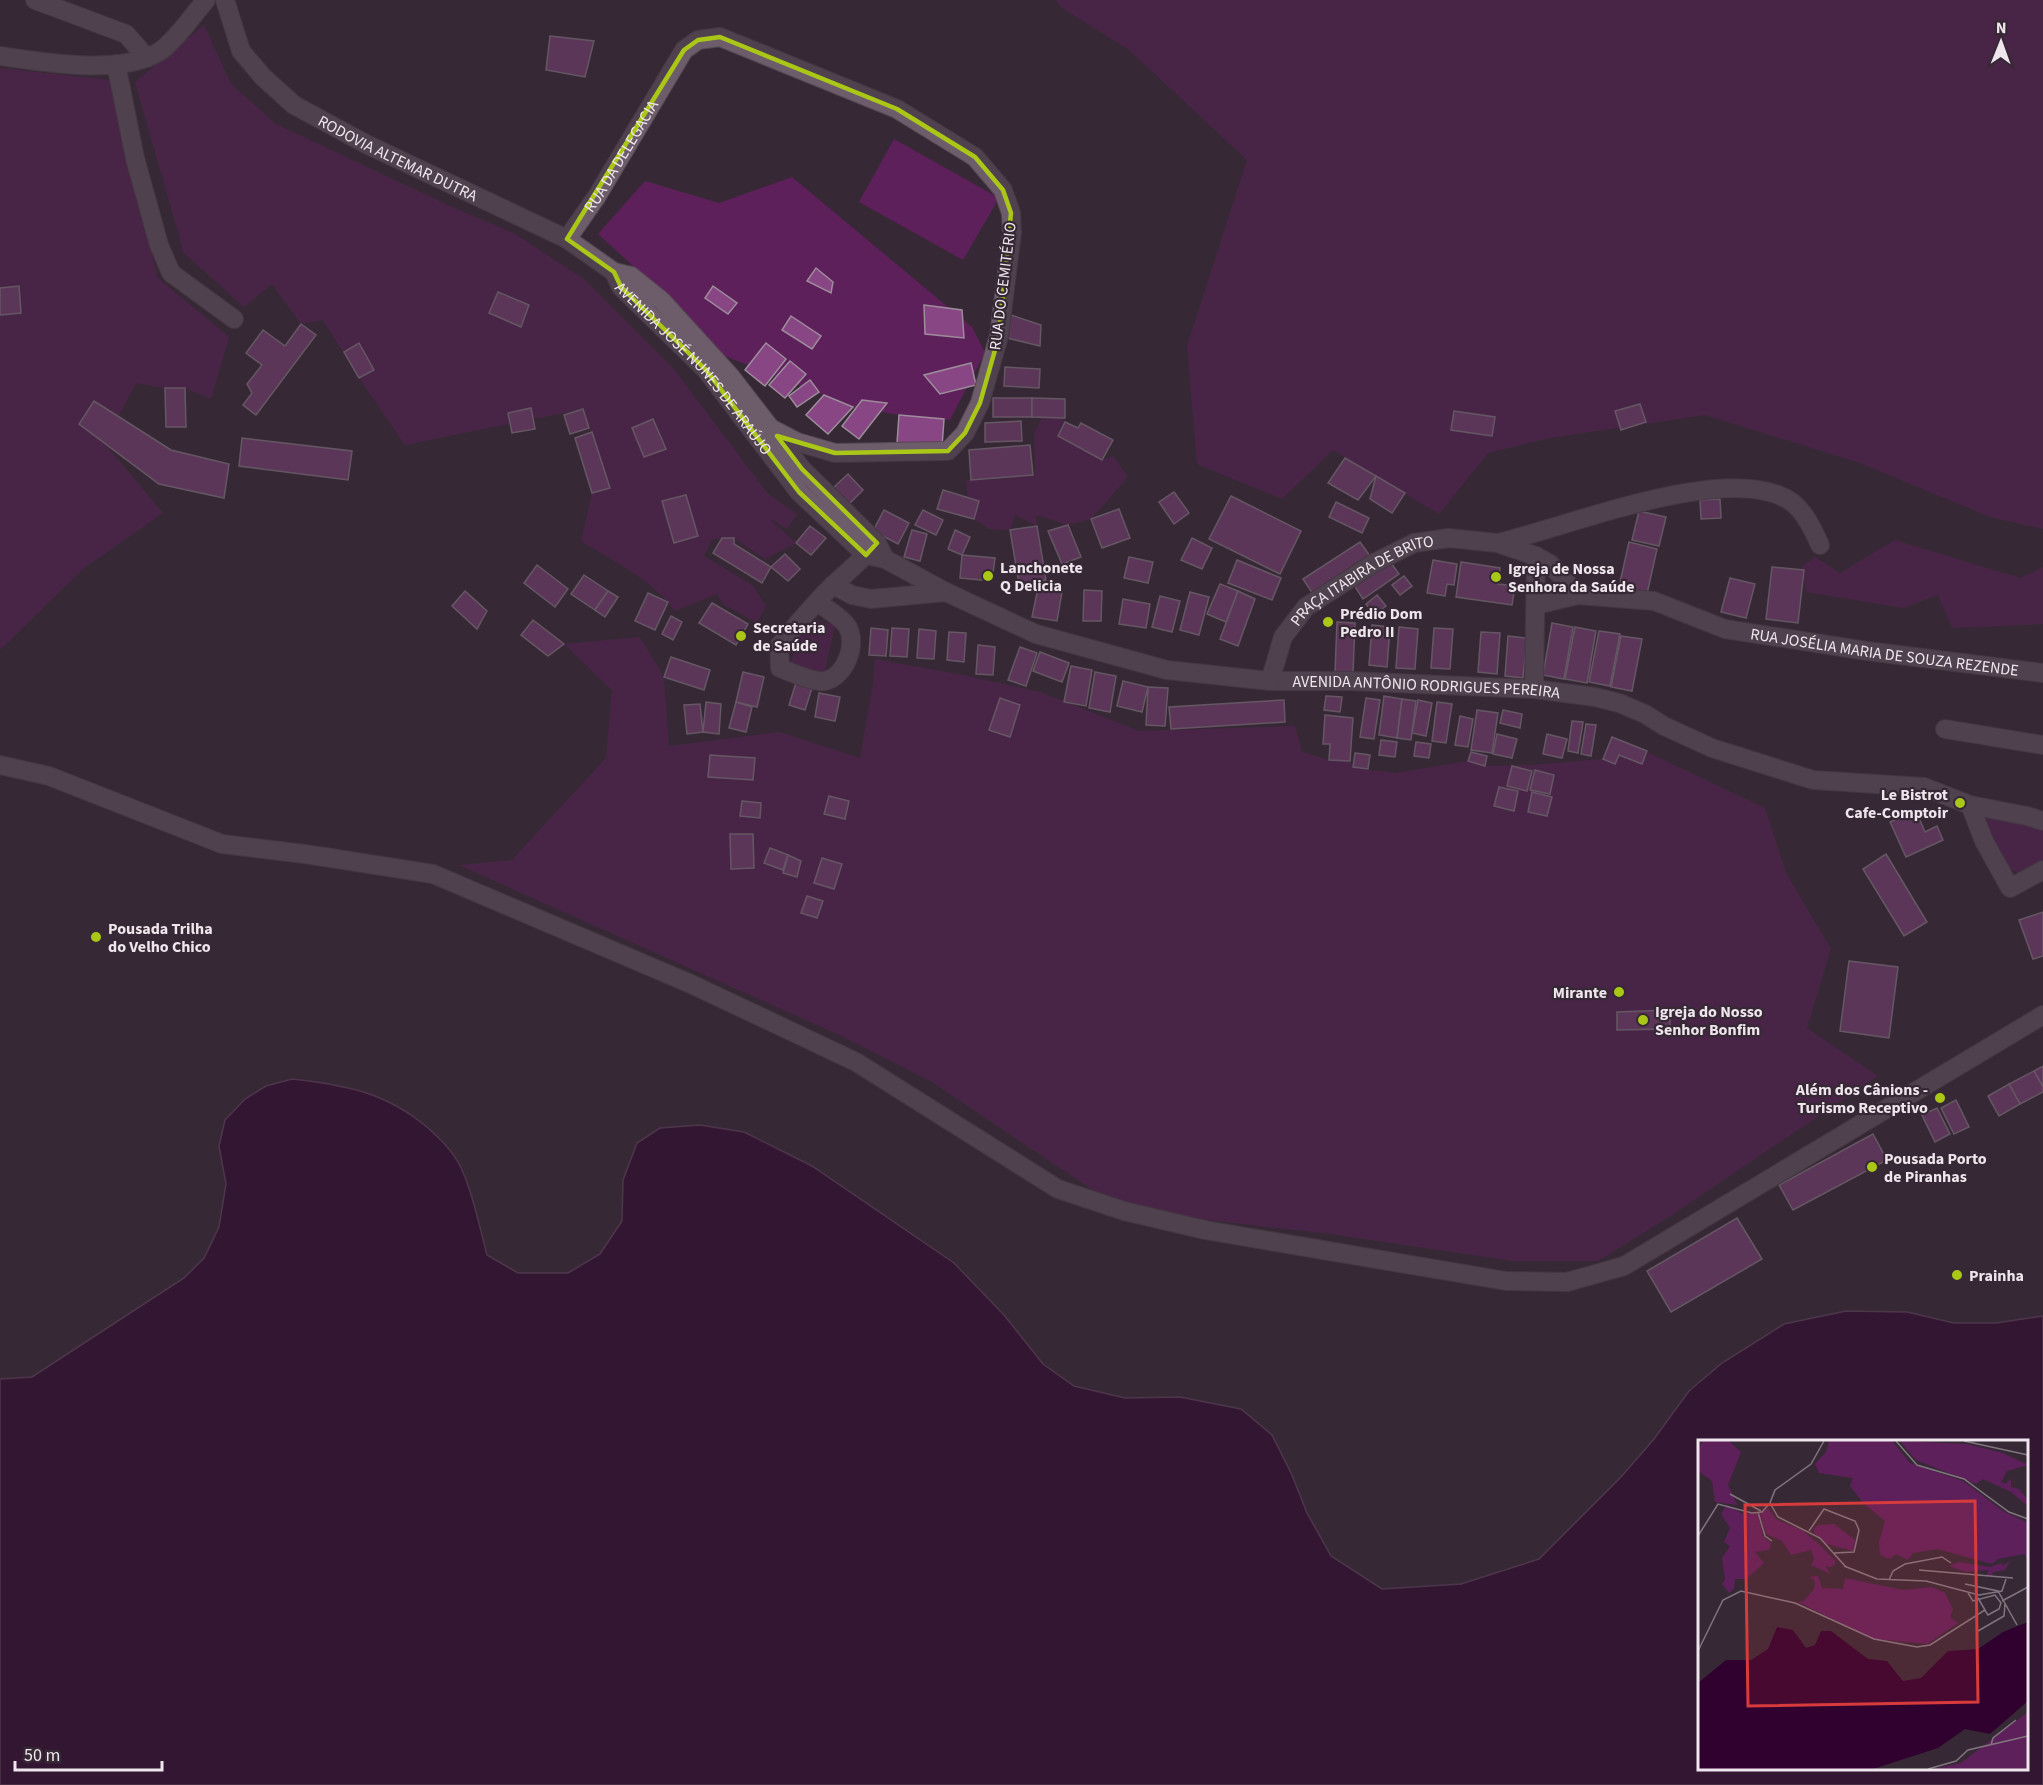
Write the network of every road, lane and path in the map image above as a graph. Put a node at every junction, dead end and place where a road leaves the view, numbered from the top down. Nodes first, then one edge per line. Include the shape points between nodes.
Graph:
1 (35, 0) edge
2 (206, 0) edge
3 (225, 0) edge
4 (0, 56) edge
5 (147, 58) junction
6 (116, 64) junction
7 (1011, 213) joint
8 (567, 239) junction
9 (614, 272) junction
10 (234, 320) dead end
11 (770, 428) junction
12 (1497, 543) junction
13 (1820, 545) dead end
14 (876, 552) junction
15 (1536, 556) junction
16 (833, 585) junction
17 (946, 592) junction
18 (1578, 594) junction
19 (818, 602) junction
20 (1536, 605) junction
21 (2043, 674) edge
22 (1270, 681) junction
23 (1534, 688) junction
24 (1945, 729) dead end
25 (2043, 745) edge
26 (0, 765) edge
27 (1970, 805) junction
28 (2043, 821) edge
29 (2043, 870) edge
30 (2043, 1015) edge

1 - 5 street via 126,34
2 - 5 street via 164,48
3 - 8 street, RODOVIA ALTEMAR DUTRA via 241,51 263,78 294,105 366,144
4 - 6 street via 61,65
5 - 6 street
6 - 10 street via 135,158 159,245 171,273
7 - 8 street, RUA DA DELEGACIA via 1004,190 975,157 897,109 720,37 698,40 684,50
7 - 11 street, RUA DO CEMITÉRIO via 999,336 980,403 965,433 948,451 835,453 797,442
8 - 9 street, RODOVIA ALTEMAR DUTRA
9 - 11 street, AVENIDA JOSÉ NUNES DE ARAÚJO via 631,276 675,314
9 - 14 street, AVENIDA JOSÉ NUNES DE ARAÚJO via 621,287 706,370 800,492
11 - 14 street, AVENIDA JOSÉ NUNES DE ARAÚJO
12 - 13 street via 1652,499 1746,488 1780,495 1793,503 1803,513
12 - 15 street
12 - 22 street, PRAÇA ITABIRA DE BRITO via 1449,538 1414,543 1374,563 1306,607 1283,637
14 - 16 street
14 - 17 street, AVENIDA ANTÔNIO RODRIGUES PEREIRA
15 - 18 street via 1550,564
15 - 20 street
16 - 17 street via 871,599
16 - 19 street
17 - 22 street, AVENIDA ANTÔNIO RODRIGUES PEREIRA via 1036,634 1167,670
18 - 20 street, RUA JOSÉLIA MARIA DE SOUZA REZENDE
18 - 21 street, RUA JOSÉLIA MARIA DE SOUZA REZENDE via 1654,601 1725,629
19 - 19 street via 779,646 780,668 819,681 840,670 852,648 846,625
20 - 23 street
22 - 23 street, AVENIDA ANTÔNIO RODRIGUES PEREIRA
23 - 27 street, AVENIDA ANTÔNIO RODRIGUES PEREIRA via 1618,703 1712,748 1813,780 1924,787
24 - 25 street
26 - 30 street via 49,776 222,843 433,874 691,984 856,1062 1058,1189 1124,1211 1205,1230 1506,1281 1567,1281 1624,1266
27 - 28 street, AVENIDA ANTÔNIO RODRIGUES PEREIRA
27 - 29 street via 1984,841 2010,888

